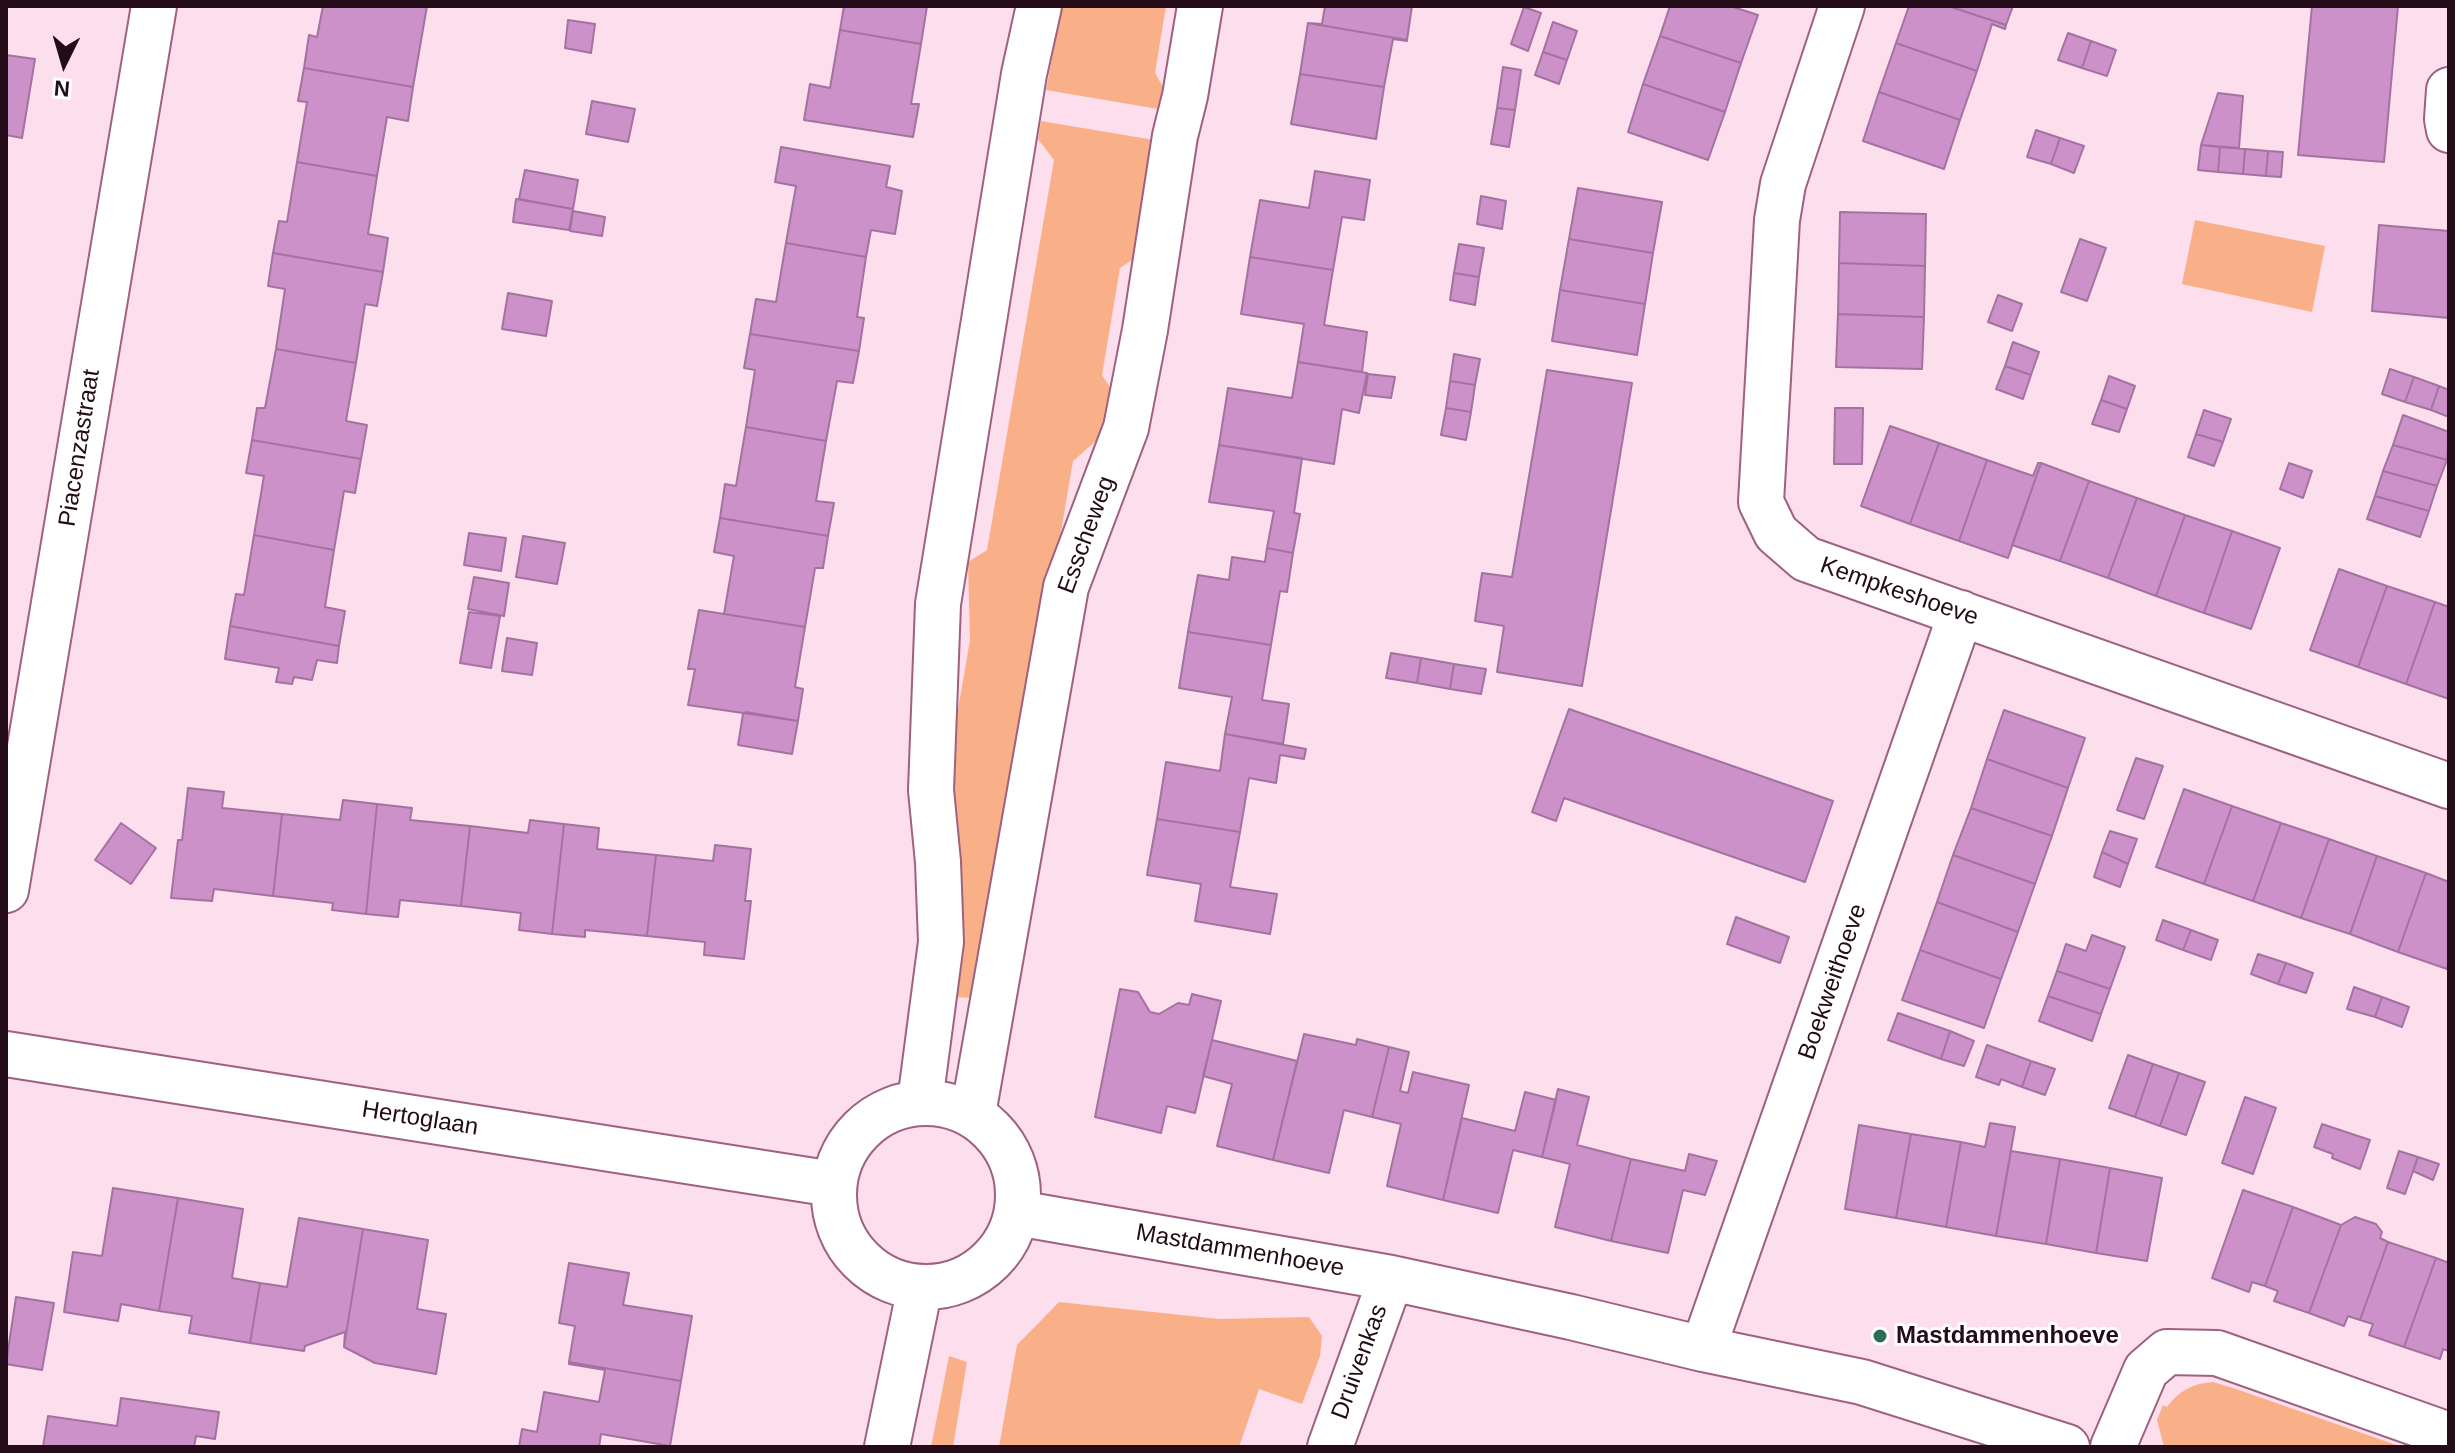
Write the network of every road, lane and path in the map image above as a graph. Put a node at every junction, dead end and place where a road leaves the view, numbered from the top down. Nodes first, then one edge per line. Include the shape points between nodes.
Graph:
1 (154, 6) edge
2 (1039, 6) edge
3 (1200, 6) edge
4 (1842, 6) edge
5 (2449, 90) edge
6 (2449, 130) edge
7 (1961, 613) junction
8 (2449, 786) edge
9 (6, 890) edge
10 (6, 1054) edge
11 (920, 1102) junction
12 (973, 1114) junction
13 (833, 1184) junction
14 (1017, 1213) junction
15 (1391, 1278) junction
16 (920, 1287) junction
17 (1703, 1349) junction
18 (2449, 1435) edge
19 (887, 1447) edge
20 (1330, 1447) edge
21 (2067, 1447) edge
22 (2113, 1447) edge

1 - 9 street, Piacenzastraat
2 - 11 street via 938,604 931,790 941,942
3 - 12 street, Esscheweg via 1126,428 1066,587
4 - 7 street, Kempkeshoeve via 1783,184 1777,220 1761,502 1776,533 1806,559
5 - 6 street
7 - 8 street, Kempkeshoeve
7 - 17 street, Boekweithoeve
10 - 13 street, Hertoglaan
11 - 12 street via 947,1104
11 - 13 street via 879,1115 847,1143
12 - 14 street via 1001,1139 1017,1175
13 - 16 street via 837,1221 855,1254 884,1278
14 - 15 street, Mastdammenhoeve
14 - 16 street via 1009,1238 992,1260 971,1276
15 - 17 street, Mastdammenhoeve
15 - 20 street, Druivenkas
16 - 19 street
17 - 21 street, Mastdammenhoeve via 1862,1382
18 - 22 street via 2217,1353 2167,1352 2146,1370

